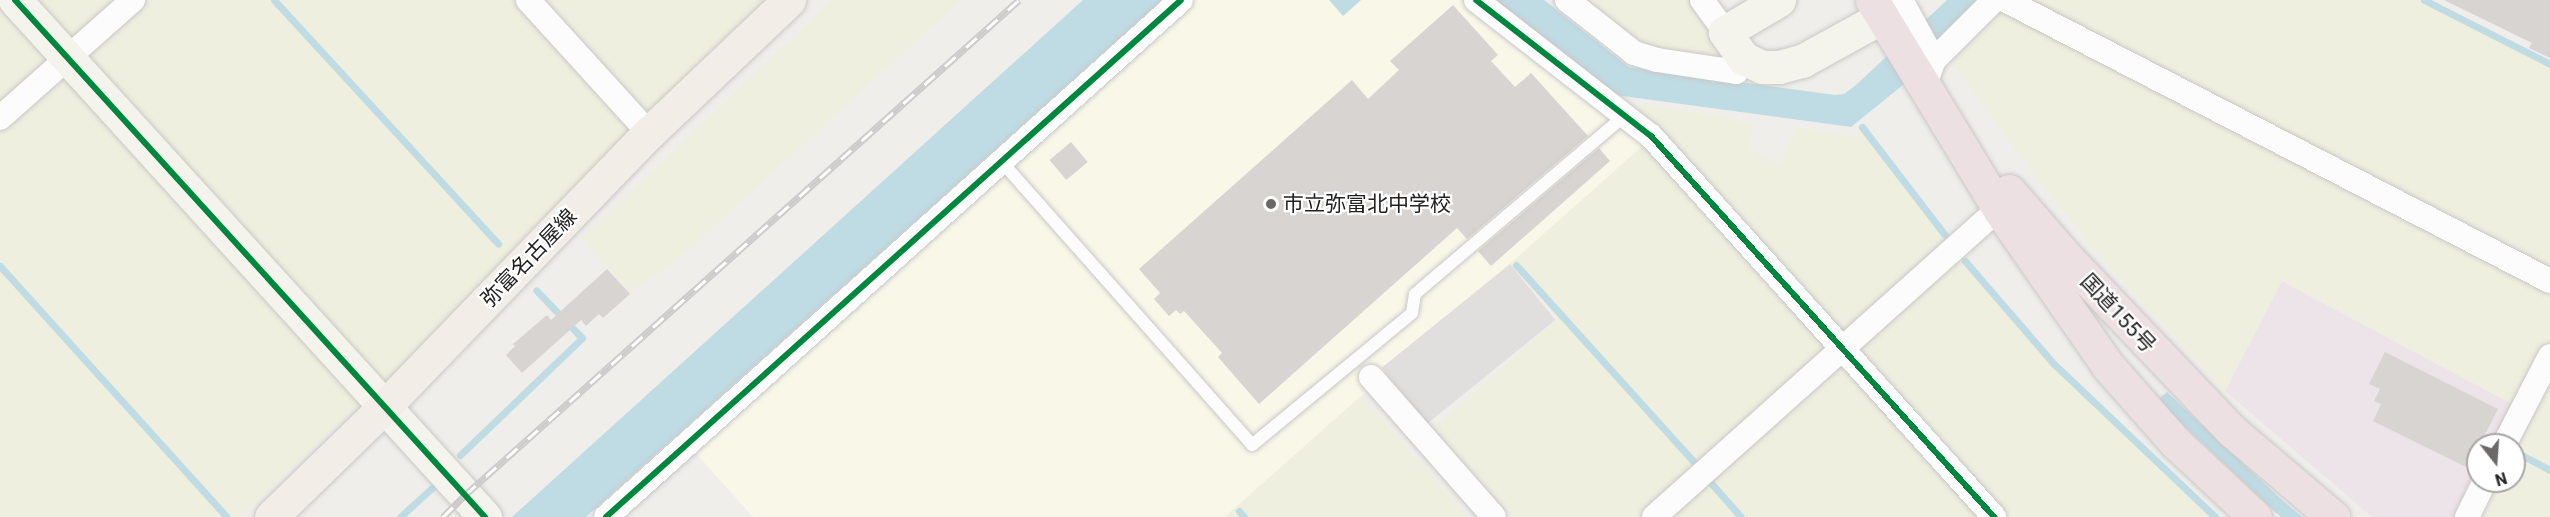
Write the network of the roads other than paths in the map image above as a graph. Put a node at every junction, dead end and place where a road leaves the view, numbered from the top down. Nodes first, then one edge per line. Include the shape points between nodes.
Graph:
1 (15, 0) edge
2 (133, 0) edge
3 (528, 0) edge
4 (789, 0) edge
5 (1181, 0) edge
6 (1476, 0) edge
7 (1567, 0) edge
8 (1702, 0) edge
9 (1779, 0) edge
10 (1994, 0) edge
11 (2005, 0) edge
12 (1896, 11) edge
13 (1734, 45) junction
14 (67, 59) junction
15 (1924, 74) junction
16 (1625, 116) junction
17 (0, 118) edge
18 (649, 133) junction
19 (1001, 161) junction
20 (1999, 209) junction
21 (2550, 281) edge
22 (1842, 349) junction
23 (2550, 356) edge
24 (1363, 368) junction
25 (385, 406) junction
26 (2510, 433) edge
27 (2480, 493) edge
28 (484, 516) edge
29 (271, 517) edge
30 (606, 517) edge
31 (1494, 517) edge
32 (1654, 517) edge
33 (1994, 517) edge
34 (2255, 517) edge
35 (2333, 517) edge
36 (2467, 517) edge

1 - 14 street
2 - 14 street
3 - 18 street
4 - 18 main road, 弥富名古屋線
5 - 19 street
6 - 16 street
7 - 13 street via 1634,53 1657,60 1736,72
8 - 13 street
9 - 13 street
10 - 15 street
11 - 21 street
12 - 13 street via 1802,61 1779,67 1762,67
12 - 15 highway, 国道155号
14 - 17 street
14 - 25 street
15 - 20 highway, 国道155号
15 - 35 highway, 国道155号 via 2031,217 2153,350 2232,431
16 - 22 street via 1651,136
16 - 24 lane via 1415,294 1412,313
18 - 25 main road, 弥富名古屋線
19 - 24 lane via 1252,446
19 - 30 street
20 - 22 street
20 - 34 highway, 国道155号 via 2108,366 2175,443
22 - 32 street
22 - 33 street
23 - 26 street
24 - 31 street
25 - 28 street
25 - 29 main road, 弥富名古屋線
27 - 36 street

